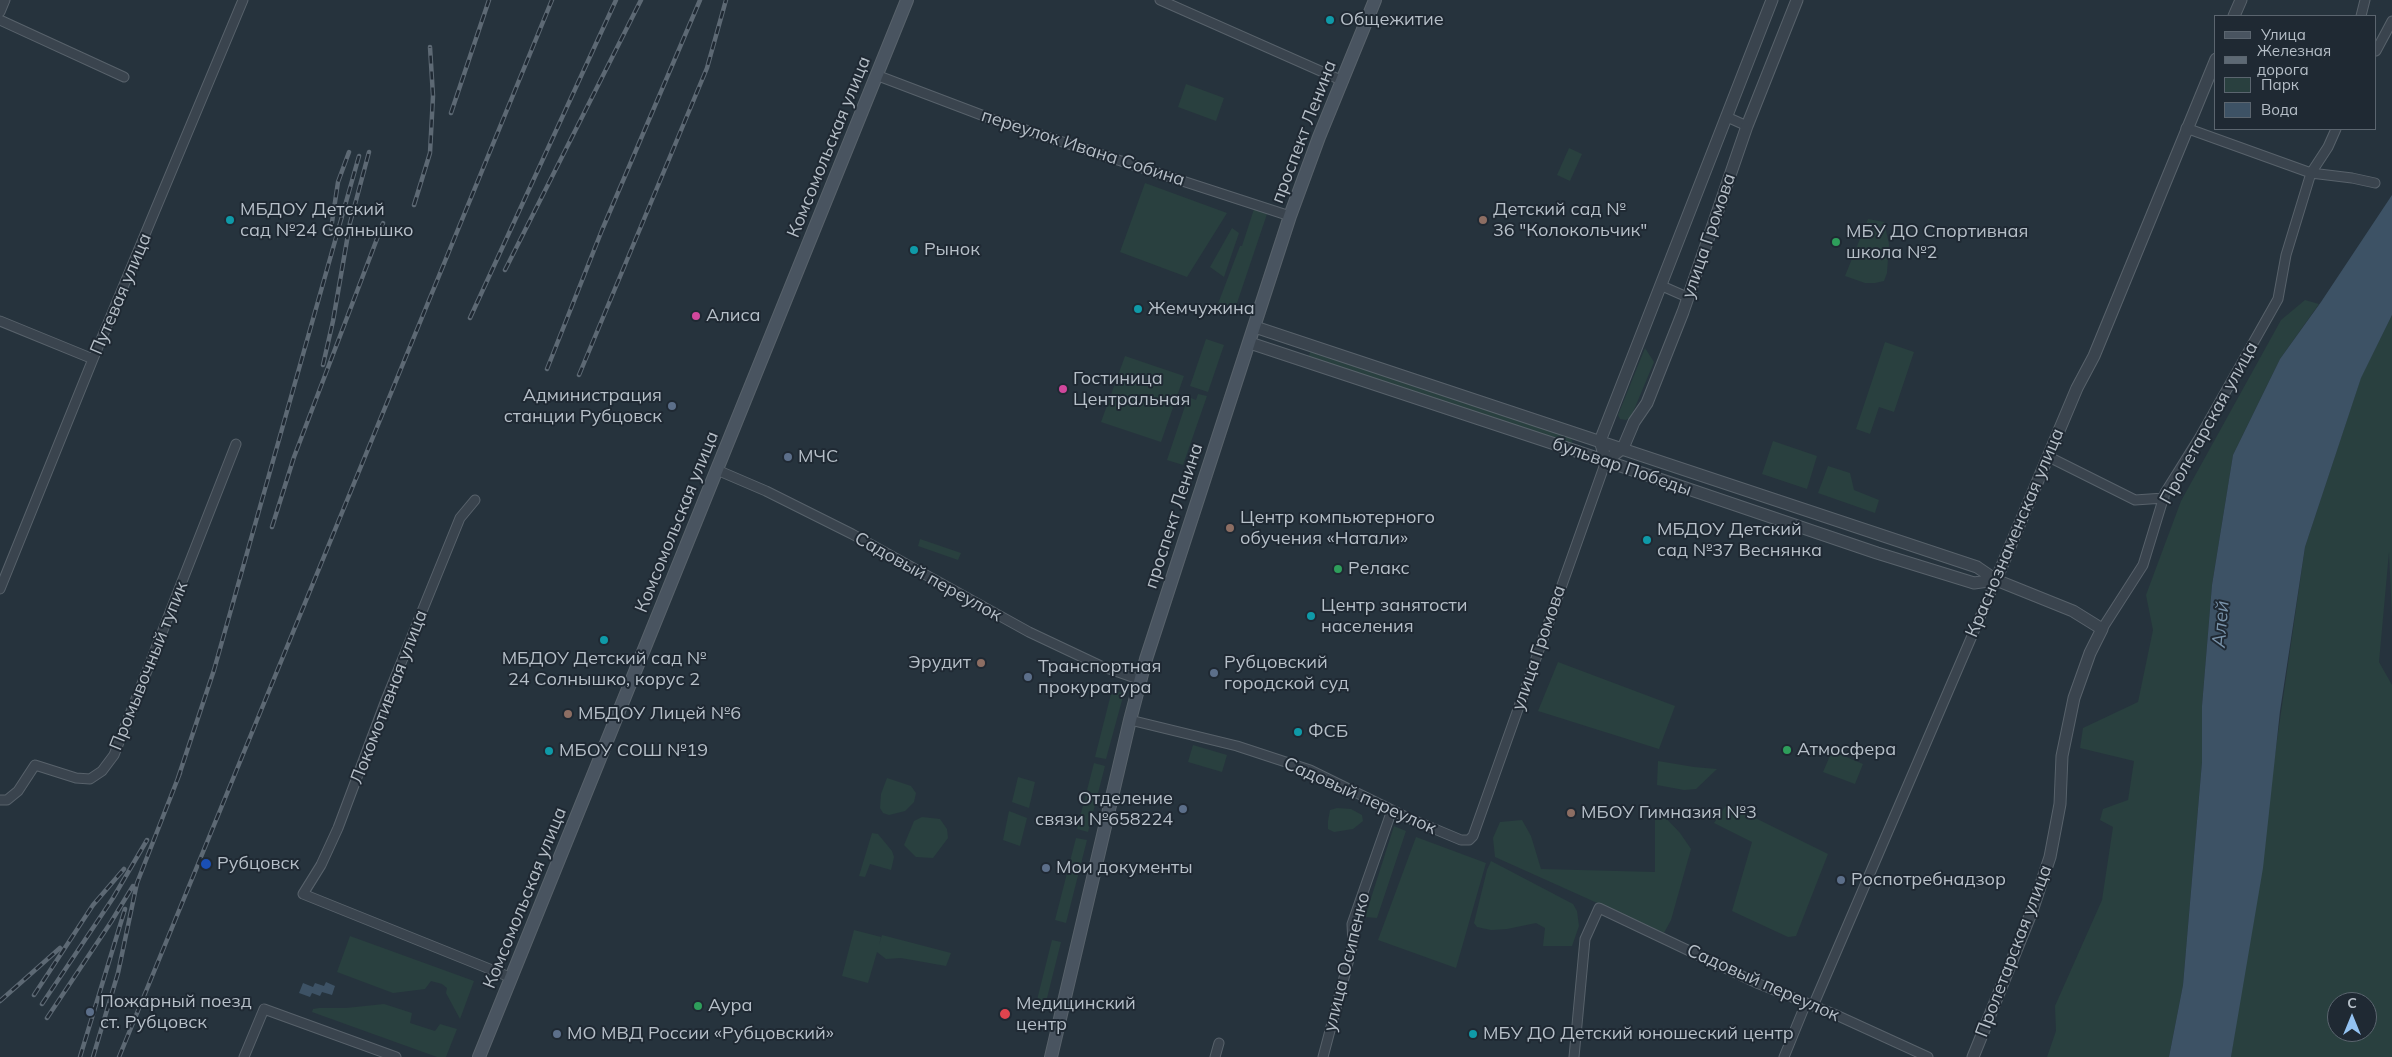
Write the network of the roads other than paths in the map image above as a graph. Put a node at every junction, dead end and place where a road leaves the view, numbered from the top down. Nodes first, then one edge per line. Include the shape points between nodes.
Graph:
1 (5, 0) edge
2 (244, 0) edge
3 (907, 0) edge
4 (1160, 0) edge
5 (1375, 0) edge
6 (1772, 0) edge
7 (2241, 0) edge
8 (2365, 0) edge
9 (1793, 1) edge
10 (0, 12) edge
11 (2234, 15) edge
12 (2361, 15) edge
13 (0, 20) edge
14 (2392, 22) edge
15 (2377, 49) edge
16 (2214, 64) edge
17 (876, 75) junction
18 (124, 77) dead end
19 (1343, 81) junction
20 (1726, 117) junction
21 (1747, 126) junction
22 (2186, 128) junction
23 (2336, 130) edge
24 (2311, 173) junction
25 (2375, 183) dead end
26 (1290, 216) junction
27 (1662, 286) junction
28 (1687, 297) junction
29 (0, 321) edge
30 (1255, 327) junction
31 (1250, 344) junction
32 (93, 359) junction
33 (1600, 441) junction
34 (236, 444) dead end
35 (1623, 448) junction
36 (2049, 457) junction
37 (1606, 461) junction
38 (717, 470) junction
39 (2164, 498) junction
40 (475, 500) dead end
41 (1809, 511) junction
42 (1802, 528) junction
43 (1884, 535) junction
44 (1877, 553) junction
45 (1996, 580) junction
46 (0, 589) edge
47 (2102, 629) junction
48 (1141, 680) junction
49 (1130, 720) junction
50 (0, 800) edge
51 (1392, 810) junction
52 (1473, 836) joint
53 (512, 978) junction
54 (1810, 1004) junction
55 (1219, 1043) dead end
56 (244, 1057) edge
57 (396, 1057) edge
58 (479, 1057) edge
59 (1051, 1057) edge
60 (1215, 1057) edge
61 (1323, 1057) edge
62 (1574, 1057) edge
63 (1784, 1057) edge
64 (1928, 1057) edge
65 (1973, 1057) edge

1 - 10 street
2 - 32 street, Путевая улица
3 - 17 main road, Комсомольская улица
4 - 19 street
5 - 19 main road, проспект Ленина
6 - 20 street, улица Громова
7 - 11 street
8 - 12 street
9 - 21 street, улица Громова
13 - 18 street
14 - 15 street
16 - 22 street, Краснознаменская улица
17 - 26 street, переулок Ивана Собина via 992,119
17 - 38 main road, Комсомольская улица
19 - 26 main road, проспект Ленина
20 - 21 street
20 - 27 street, улица Громова
21 - 28 street, улица Громова
22 - 24 street
22 - 36 street, Краснознаменская улица
23 - 24 street, Пролетарская улица
24 - 25 street
24 - 39 street, Пролетарская улица via 2286,255 2278,299
26 - 30 main road, проспект Ленина
27 - 28 street
27 - 33 street, улица Громова
28 - 35 street, улица Громова via 1647,403 1634,422
29 - 32 street
30 - 31 main road, проспект Ленина
30 - 33 street, бульвар Победы
31 - 37 street, бульвар Победы
31 - 48 main road, проспект Ленина
32 - 46 street, Путевая улица
33 - 35 street, бульвар Победы
33 - 37 street
34 - 50 street, Промывочный тупик via 114,755 102,771 90,779 35,765 18,790 7,800
35 - 37 street, улица Громова
35 - 41 street, бульвар Победы
36 - 39 street via 2135,500
36 - 45 street, Краснознаменская улица
37 - 42 street, бульвар Победы
37 - 52 street, улица Громова
38 - 48 street, Садовый переулок via 852,534 1029,632 1101,666
38 - 53 main road, Комсомольская улица
39 - 47 street, Пролетарская улица via 2143,565
40 - 53 street, Локомотивная улица via 460,518 338,828 303,894
41 - 42 street
41 - 43 street, бульвар Победы
42 - 44 street, бульвар Победы
43 - 44 street
43 - 45 street, бульвар Победы via 1982,569
44 - 45 street, бульвар Победы via 1974,584
45 - 47 street, бульвар Победы via 2073,611
45 - 54 street, Краснознаменская улица
47 - 65 street, Пролетарская улица via 2074,698 2062,756 2060,804 2050,857 2032,911
48 - 49 main road, проспект Ленина
49 - 51 street, Садовый переулок via 1237,746 1310,770
49 - 59 main road, проспект Ленина
51 - 52 street, Садовый переулок via 1461,840 1469,840
51 - 61 street, улица Осипенко via 1352,924 1353,944
53 - 58 main road, Комсомольская улица
54 - 62 street, Садовый переулок via 1758,984 1599,908 1585,939
54 - 63 street, Краснознаменская улица
54 - 64 street, Садовый переулок
55 - 60 street
56 - 57 street via 264,1009

